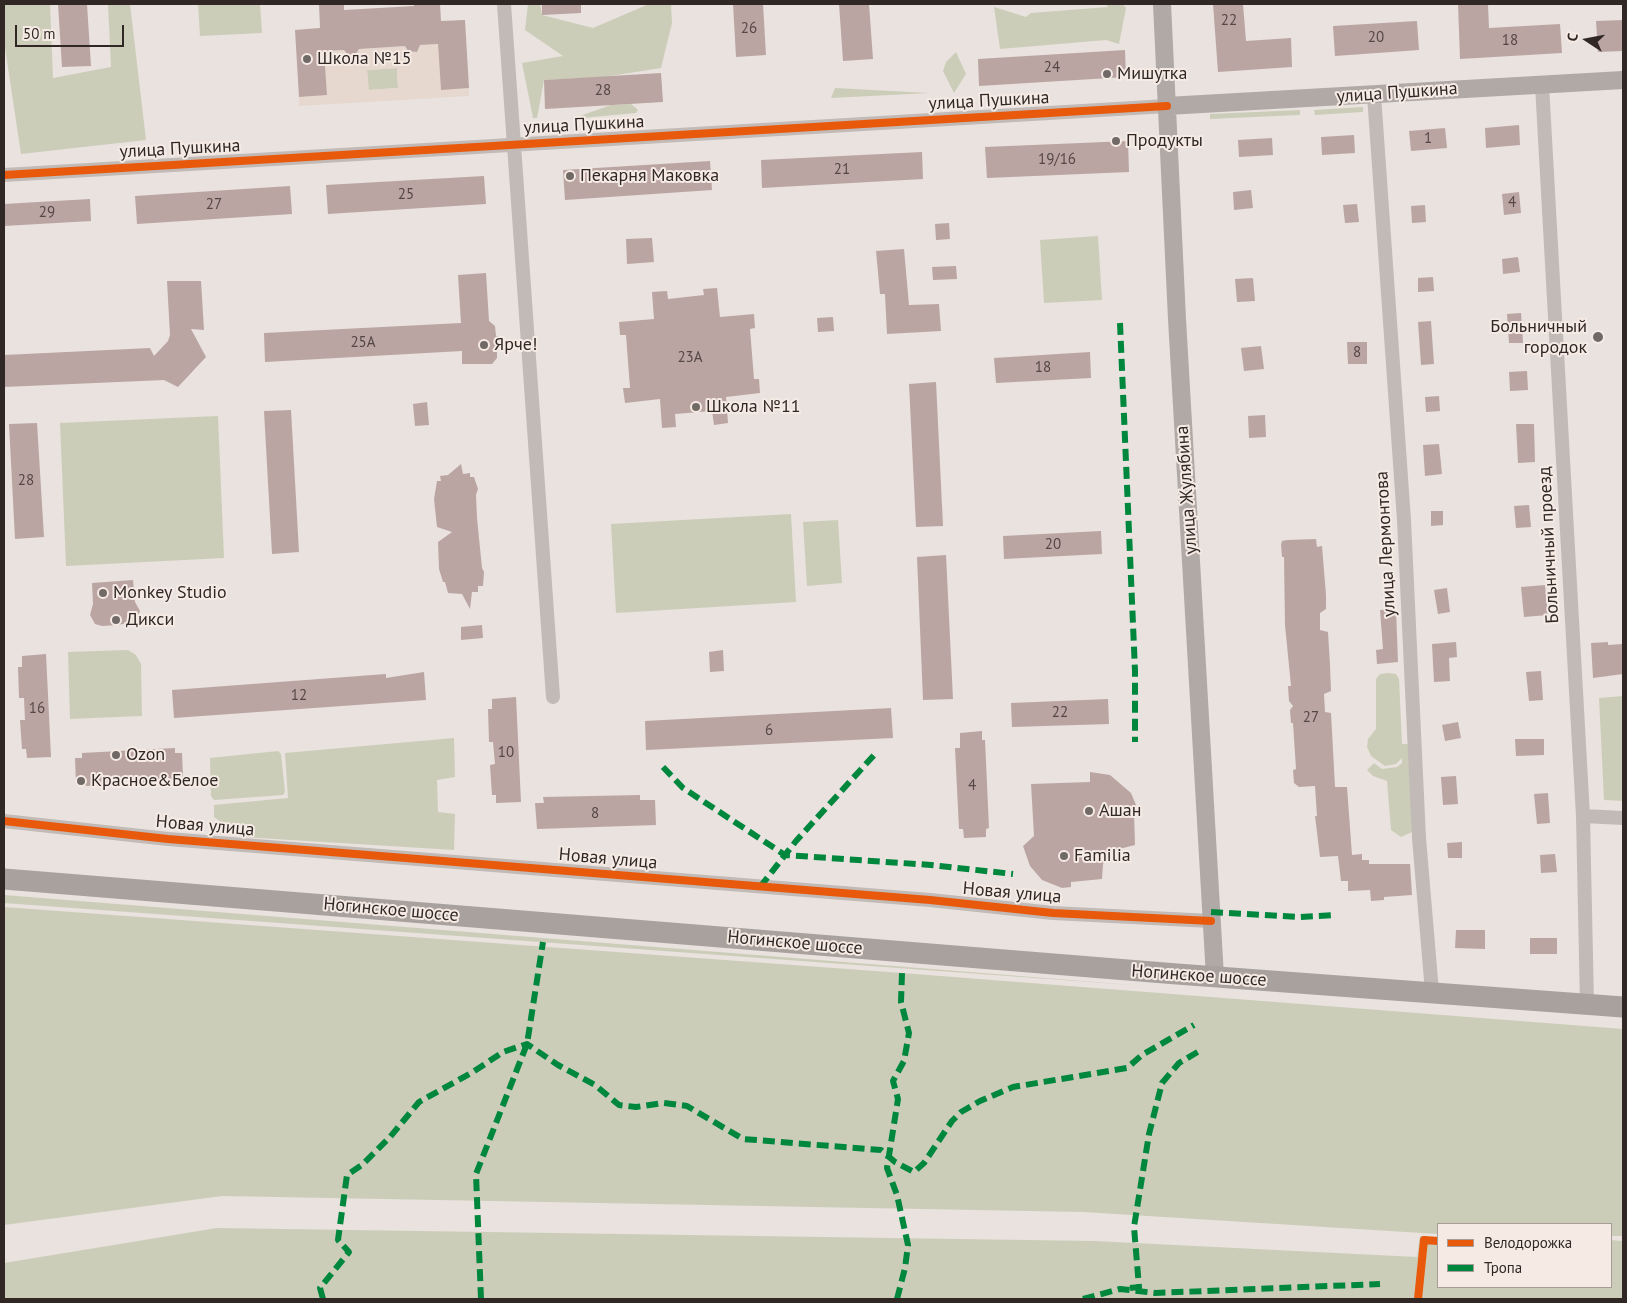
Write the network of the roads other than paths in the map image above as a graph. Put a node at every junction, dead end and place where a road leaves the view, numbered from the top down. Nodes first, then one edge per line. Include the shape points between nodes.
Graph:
1 (504, 4) edge
2 (1162, 4) edge
3 (1623, 80) edge
4 (1542, 85) junction
5 (1374, 95) junction
6 (1167, 106) junction
7 (512, 145) junction
8 (4, 175) edge
9 (553, 697) dead end
10 (1583, 816) junction
11 (1623, 818) edge
12 (4, 821) edge
13 (4, 879) edge
14 (1211, 921) junction
15 (1215, 977) junction
16 (1432, 992) junction
17 (1587, 1004) junction
18 (1623, 1007) edge

1 - 7 street
2 - 6 main road, улица Жулябина
3 - 4 main road, улица Пушкина
4 - 5 main road, улица Пушкина
4 - 10 street, Больничный проезд
5 - 6 main road, улица Пушкина
5 - 16 street, улица Лермонтова via 1404,520 1419,838
6 - 7 street, улица Пушкина
6 - 14 main road, улица Жулябина
7 - 8 street, улица Пушкина
7 - 9 street
10 - 11 street
10 - 17 street, Больничный проезд
12 - 14 street, Новая улица via 168,839 930,900 1053,913
13 - 15 highway, Ногинское шоссе
14 - 15 main road, улица Жулябина
15 - 16 highway, Ногинское шоссе
16 - 17 highway, Ногинское шоссе
17 - 18 highway, Ногинское шоссе

